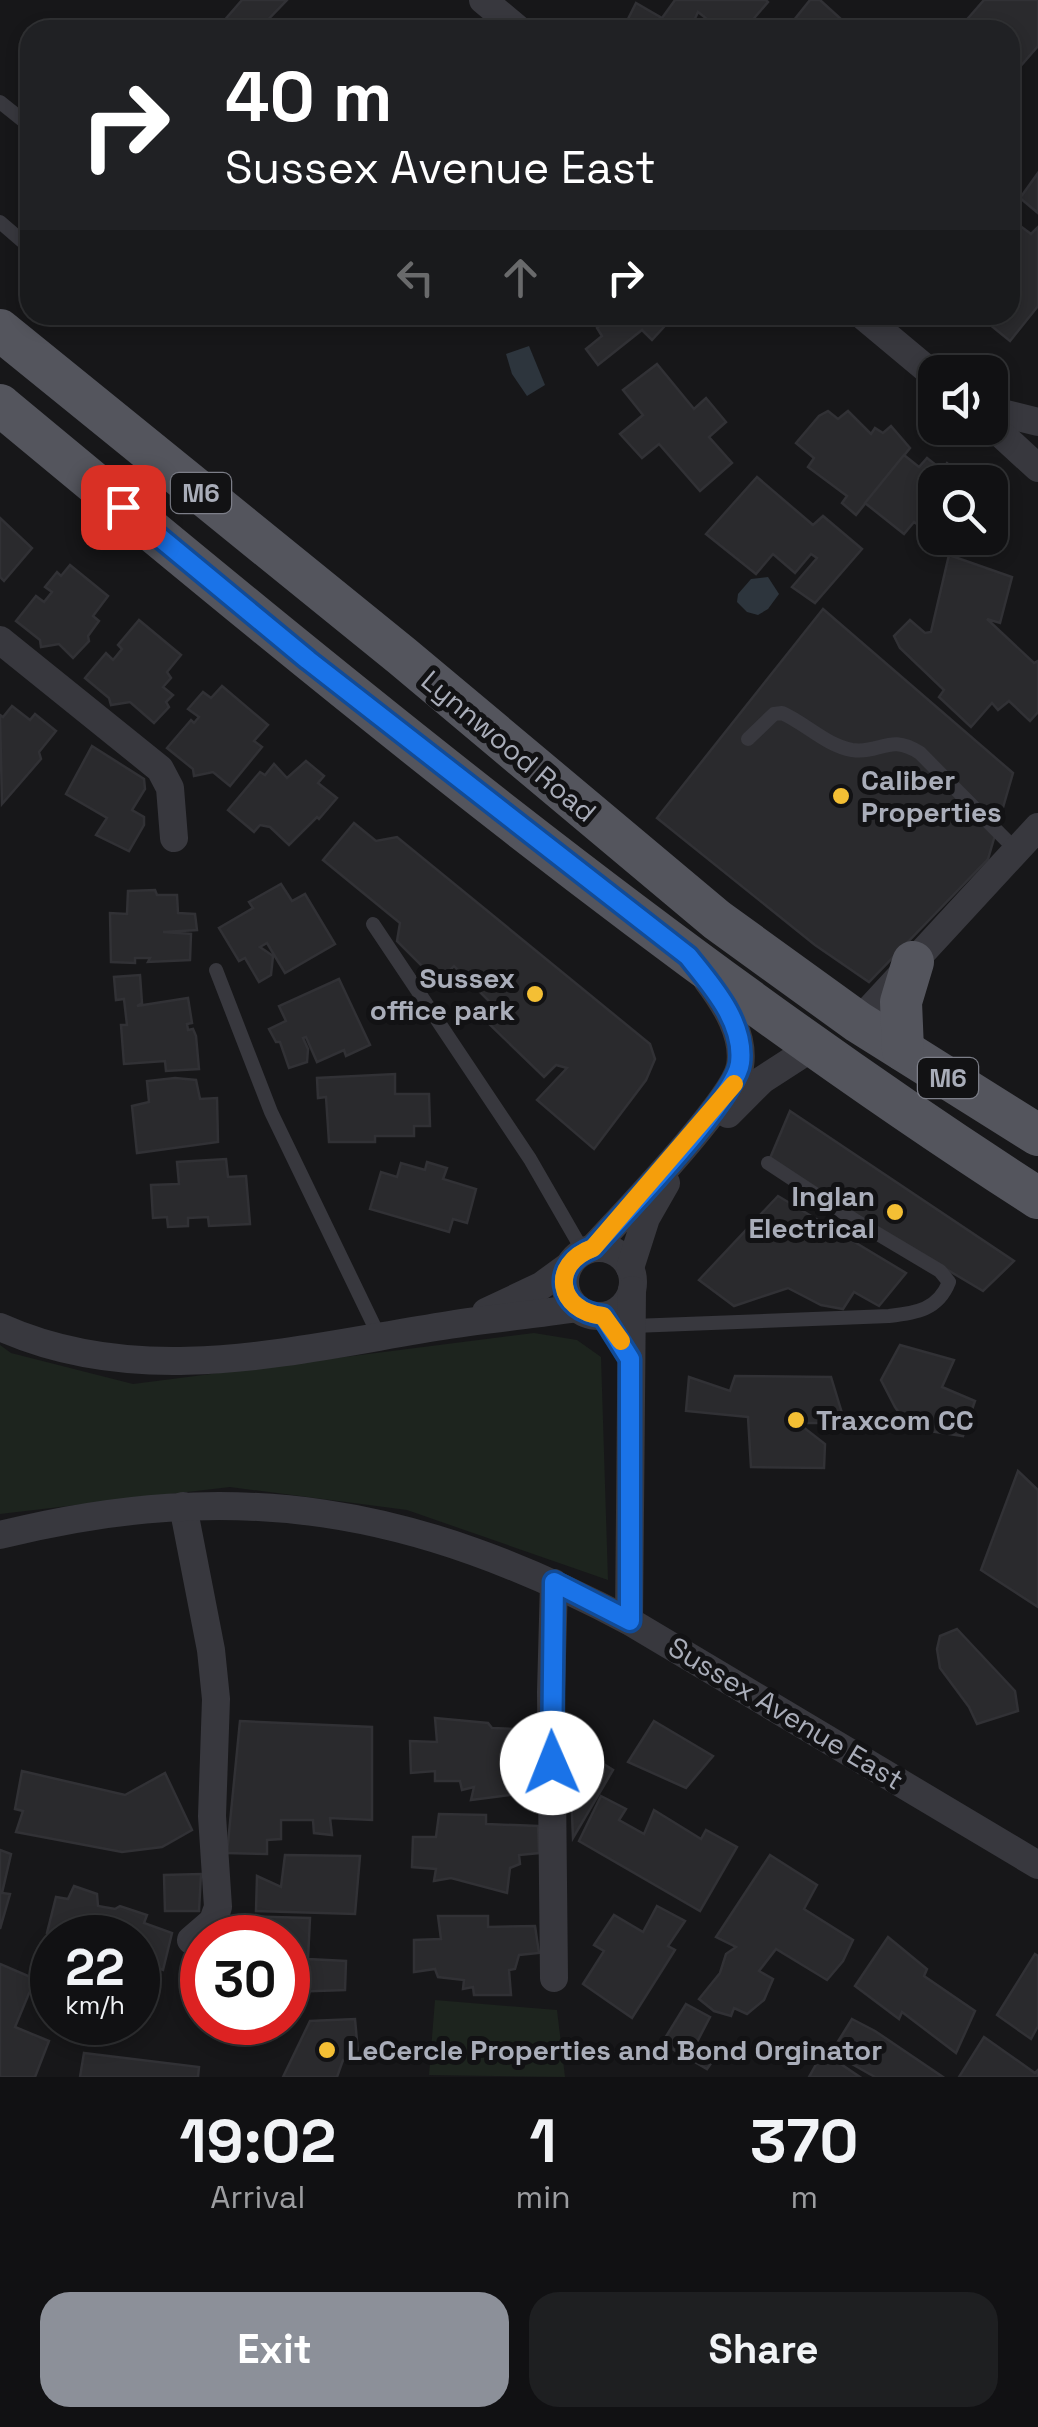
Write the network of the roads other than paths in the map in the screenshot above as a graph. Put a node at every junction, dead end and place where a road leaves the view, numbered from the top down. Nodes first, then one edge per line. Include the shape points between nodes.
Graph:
1 (483, 0) edge
2 (507, 20) edge
3 (0, 102) edge
4 (20, 118) edge
5 (0, 222) edge
6 (20, 239) edge
7 (874, 325) edge
8 (0, 330) edge
9 (918, 362) edge
10 (0, 405) edge
11 (1008, 414) edge
12 (1038, 422) edge
13 (1008, 440) edge
14 (1038, 468) edge
15 (0, 640) edge
16 (748, 739) dead end
17 (1038, 827) edge
18 (174, 838) dead end
19 (1017, 850) junction
20 (717, 920) junction
21 (373, 924) dead end
22 (688, 956) junction
23 (913, 962) junction
24 (216, 970) dead end
25 (858, 1022) junction
26 (813, 1047) junction
27 (903, 1050) junction
28 (1038, 1134) edge
29 (954, 1144) junction
30 (768, 1163) dead end
31 (1038, 1198) edge
32 (581, 1256) junction
33 (631, 1279) junction
34 (590, 1312) junction
35 (452, 1324) junction
36 (633, 1326) junction
37 (0, 1327) edge
38 (380, 1338) junction
39 (630, 1359) junction
40 (182, 1506) junction
41 (0, 1535) edge
42 (554, 1582) junction
43 (630, 1621) junction
44 (1038, 1865) edge
45 (215, 1915) edge
46 (554, 1978) dead end

1 - 2 street
3 - 4 lane
5 - 6 lane
7 - 9 street
8 - 20 main road, Lynnwood Road / M6
10 - 22 main road, Lynnwood Road / M6 via 308,660
11 - 12 street
13 - 14 street
15 - 18 street via 166,777
16 - 19 lane via 782,714 857,751 905,743
17 - 19 street
19 - 23 street
20 - 25 main road, Lynnwood Road / M6
20 - 26 main road via 727,948 784,997
21 - 32 lane via 530,1160
22 - 26 main road, Lynnwood Road / M6
22 - 32 street via 733,1022 740,1044 736,1082
23 - 25 street
23 - 27 main road via 901,1002
24 - 38 lane via 271,1112
25 - 27 main road, Lynnwood Road / M6
25 - 29 main road via 853,1047 859,1060 929,1108
26 - 29 main road, Lynnwood Road / M6
26 - 33 street via 762,1080 674,1173 654,1201
27 - 28 main road, Lynnwood Road / M6
29 - 31 main road, Lynnwood Road / M6
30 - 36 lane via 940,1271 948,1282 941,1297 924,1310 889,1316
32 - 33 street via 615,1252
32 - 34 street via 565,1290
32 - 35 street via 509,1302
33 - 34 street via 620,1309
33 - 36 street
34 - 35 street
34 - 39 street
35 - 38 street
36 - 39 street
37 - 38 street via 60,1348 158,1362 290,1353
39 - 43 street
40 - 41 street, Sussex Avenue East
40 - 42 street, Sussex Avenue East via 299,1510 392,1524
40 - 45 street via 216,1699
42 - 43 street, Sussex Avenue East
42 - 46 street
43 - 44 street, Sussex Avenue East

